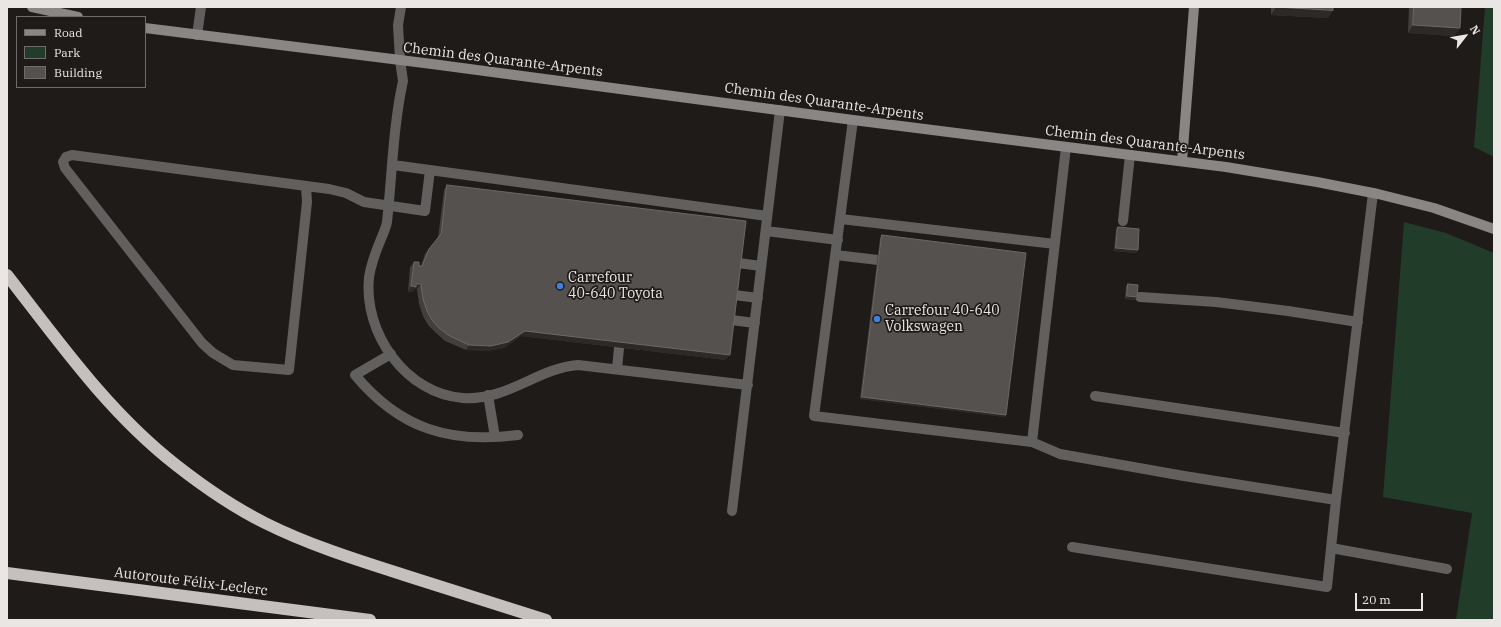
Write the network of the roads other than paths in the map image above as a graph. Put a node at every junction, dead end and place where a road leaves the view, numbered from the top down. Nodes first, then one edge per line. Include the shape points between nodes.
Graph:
1 (34, 7) edge
2 (201, 7) edge
3 (401, 7) edge
4 (1194, 7) edge
5 (74, 16) edge
6 (146, 28) edge
7 (197, 35) junction
8 (400, 60) junction
9 (780, 110) junction
10 (853, 120) junction
11 (1066, 147) junction
12 (1130, 155) junction
13 (1182, 161) junction
14 (393, 165) junction
15 (430, 170) junction
16 (306, 186) junction
17 (1373, 193) junction
18 (389, 206) junction
19 (767, 216) junction
20 (841, 219) junction
21 (1123, 221) dead end
22 (1494, 229) edge
23 (766, 231) junction
24 (838, 240) junction
25 (1055, 244) junction
26 (836, 255) junction
27 (878, 260) edge
28 (738, 263) edge
29 (762, 266) junction
30 (7, 275) edge
31 (734, 295) edge
32 (1140, 297) dead end
33 (758, 298) junction
34 (731, 320) edge
35 (1358, 322) junction
36 (755, 323) junction
37 (619, 348) edge
38 (391, 354) junction
39 (616, 369) junction
40 (748, 385) junction
41 (488, 396) junction
42 (1095, 396) dead end
43 (1345, 433) junction
44 (518, 435) dead end
45 (495, 437) junction
46 (1032, 442) junction
47 (1336, 500) junction
48 (732, 511) dead end
49 (1072, 547) dead end
50 (1331, 548) junction
51 (1447, 569) dead end
52 (7, 574) edge
53 (370, 620) edge
54 (546, 620) edge

1 - 5 street
2 - 7 street
3 - 8 street via 398,25
4 - 13 street
6 - 7 street, Chemin des Quarante-Arpents
7 - 8 street, Chemin des Quarante-Arpents
8 - 9 street, Chemin des Quarante-Arpents
8 - 14 street via 403,81
9 - 10 street, Chemin des Quarante-Arpents
9 - 19 street
10 - 11 street, Chemin des Quarante-Arpents
10 - 20 street
11 - 12 street, Chemin des Quarante-Arpents
11 - 25 street
12 - 13 street, Chemin des Quarante-Arpents
12 - 21 street
13 - 17 street, Chemin des Quarante-Arpents
14 - 15 street
14 - 18 street
15 - 18 street via 424,211
15 - 19 street
16 - 16 street via 72,155 66,157 63,162 65,168 202,343 233,365 290,370 307,202
16 - 18 street via 338,190 364,202
17 - 22 street, Chemin des Quarante-Arpents via 1434,208
17 - 35 street
18 - 38 street via 387,225 372,263 369,290 376,327
19 - 23 street
20 - 24 street
20 - 25 street
23 - 24 street
23 - 29 street
24 - 26 street
25 - 46 street
26 - 27 street
26 - 46 street via 814,416
28 - 29 street
29 - 33 street
30 - 54 highway via 85,375 120,414 175,464 217,496 264,523 320,547
31 - 33 street
32 - 35 street via 1216,302
33 - 36 street
34 - 36 street
35 - 43 street
36 - 40 street
37 - 39 street
38 - 41 street via 410,375 437,392 451,397
38 - 45 street via 355,375 388,408 411,422 436,432 462,437
39 - 40 street
39 - 41 street via 563,367 514,389
40 - 48 street
41 - 45 street
42 - 43 street
43 - 47 street
44 - 45 street
46 - 47 street via 1068,456
47 - 50 street
49 - 50 street via 1327,587
50 - 51 street
52 - 53 highway, Autoroute Félix-Leclerc

